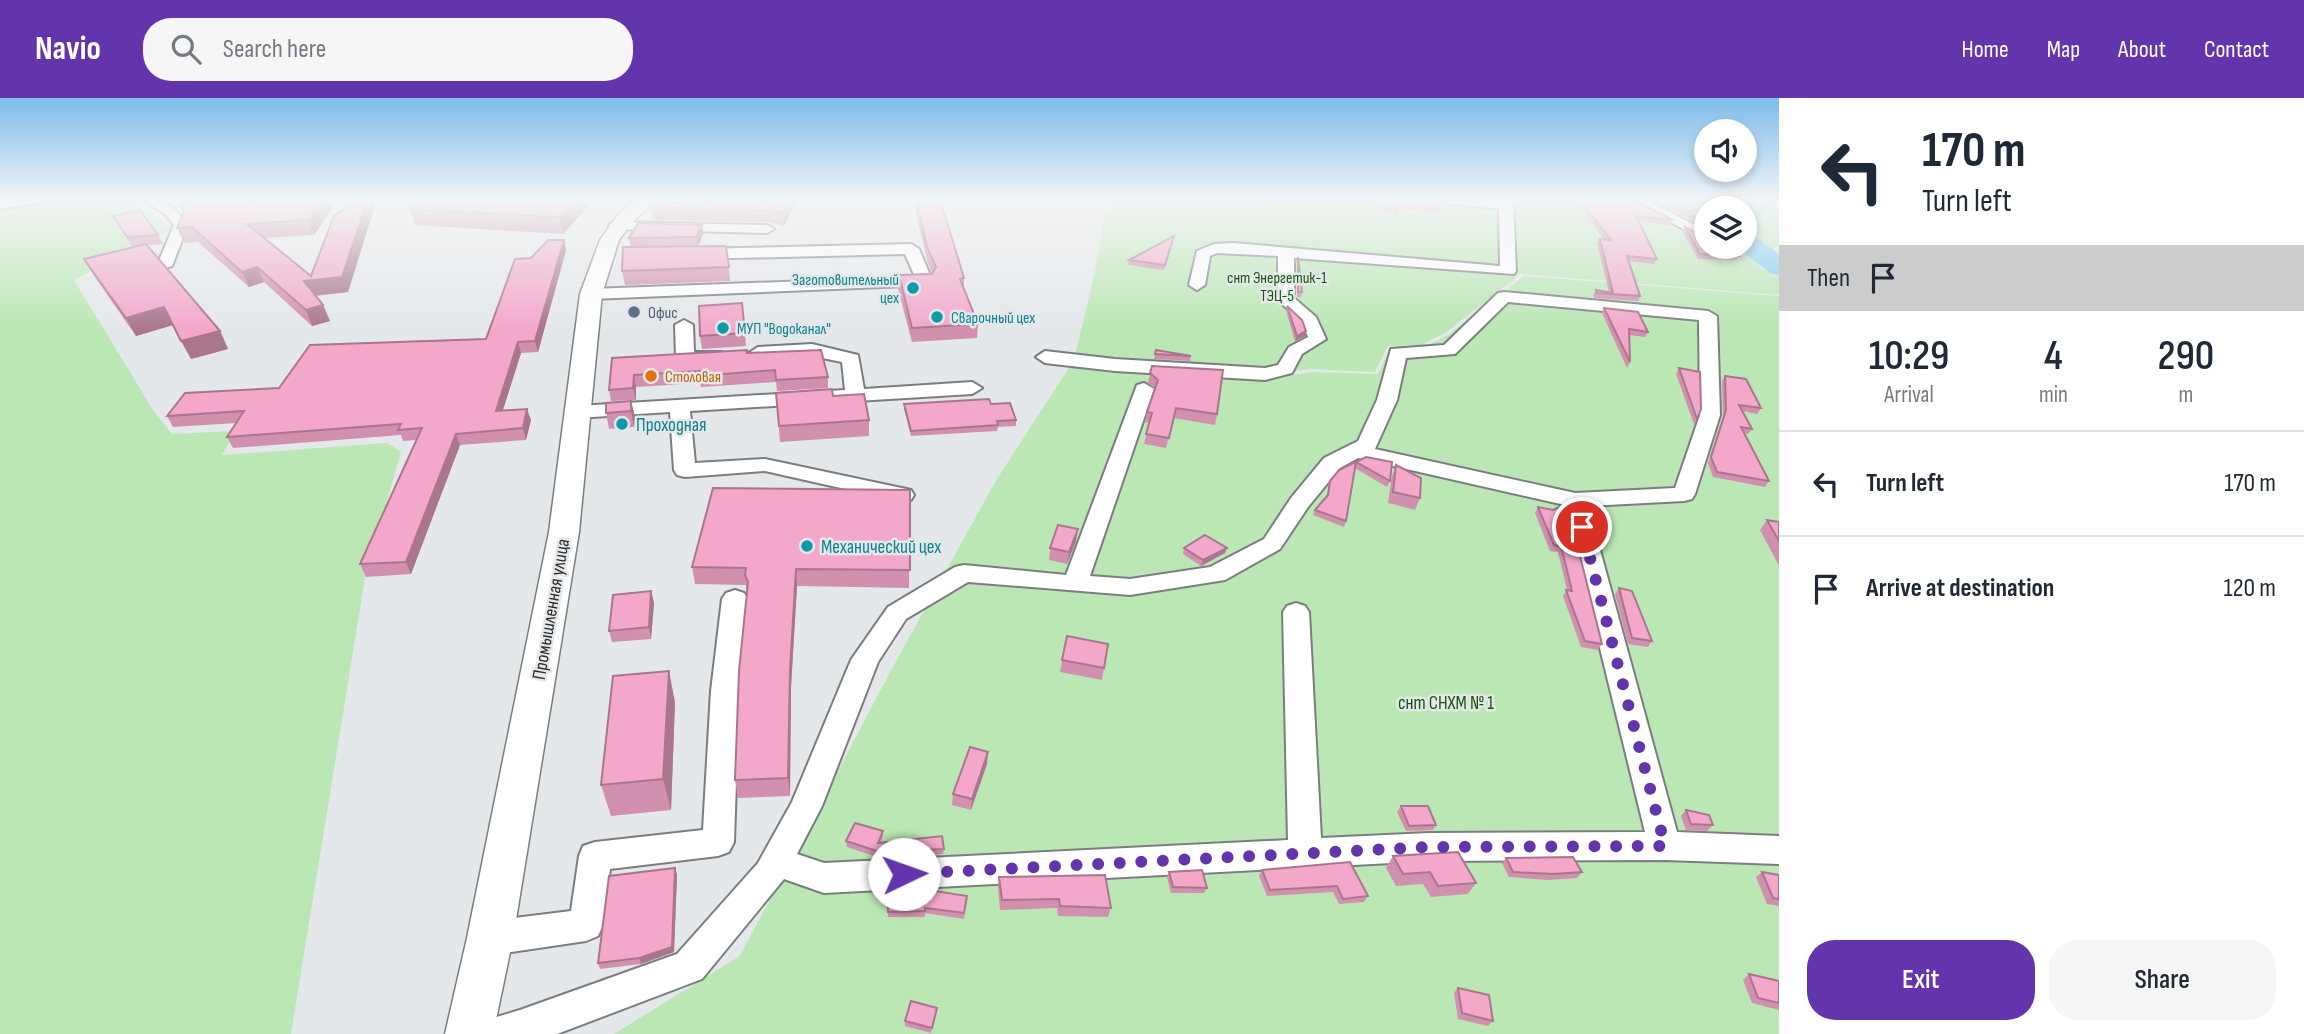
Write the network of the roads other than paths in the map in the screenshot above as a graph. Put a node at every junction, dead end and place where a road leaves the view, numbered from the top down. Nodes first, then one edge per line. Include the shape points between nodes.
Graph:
1 (174, 243) edge
2 (614, 243) edge
3 (1509, 243) edge
4 (1286, 253) junction
5 (672, 254) edge
6 (166, 263) edge
7 (1197, 285) dead end
8 (591, 294) junction
9 (684, 325) dead end
10 (1045, 357) dead end
11 (972, 388) dead end
12 (1144, 388) dead end
13 (856, 395) junction
14 (679, 405) junction
15 (577, 412) junction
16 (1356, 451) junction
17 (903, 495) edge
18 (1575, 500) junction
19 (1075, 584) junction
20 (735, 599) dead end
21 (1296, 612) dead end
22 (1665, 846) junction
23 (1779, 850) edge
24 (1305, 853) junction
25 (776, 863) junction
26 (490, 938) junction
27 (470, 1034) edge
28 (496, 1034) edge

1 - 6 lane
2 - 8 main road, Промышленная улица via 612,256
3 - 4 lane via 1508,271
4 - 7 lane via 1214,249 1203,254
4 - 10 lane via 1286,300 1307,317 1317,339 1295,351 1285,369 1265,374
5 - 8 lane via 911,249 925,282
8 - 15 main road, Промышленная улица
9 - 13 lane via 685,358 812,350 851,359
11 - 13 lane
12 - 19 lane
13 - 14 lane
14 - 15 lane
14 - 17 lane via 685,471 765,465
15 - 26 main road, Промышленная улица via 564,532
16 - 18 lane
16 - 18 lane via 1367,445 1387,400 1398,353 1449,350 1504,297 1708,316 1710,415 1684,494
16 - 19 lane via 1332,463 1272,544 1216,574 1130,587
18 - 22 lane
19 - 25 lane via 964,573 897,613 865,660 806,806
20 - 26 lane via 725,691 718,842 595,856 586,925
21 - 24 lane
22 - 23 lane
22 - 24 lane via 1429,847
24 - 25 lane via 824,878
25 - 28 lane via 689,967
26 - 27 main road, Промышленная улица

